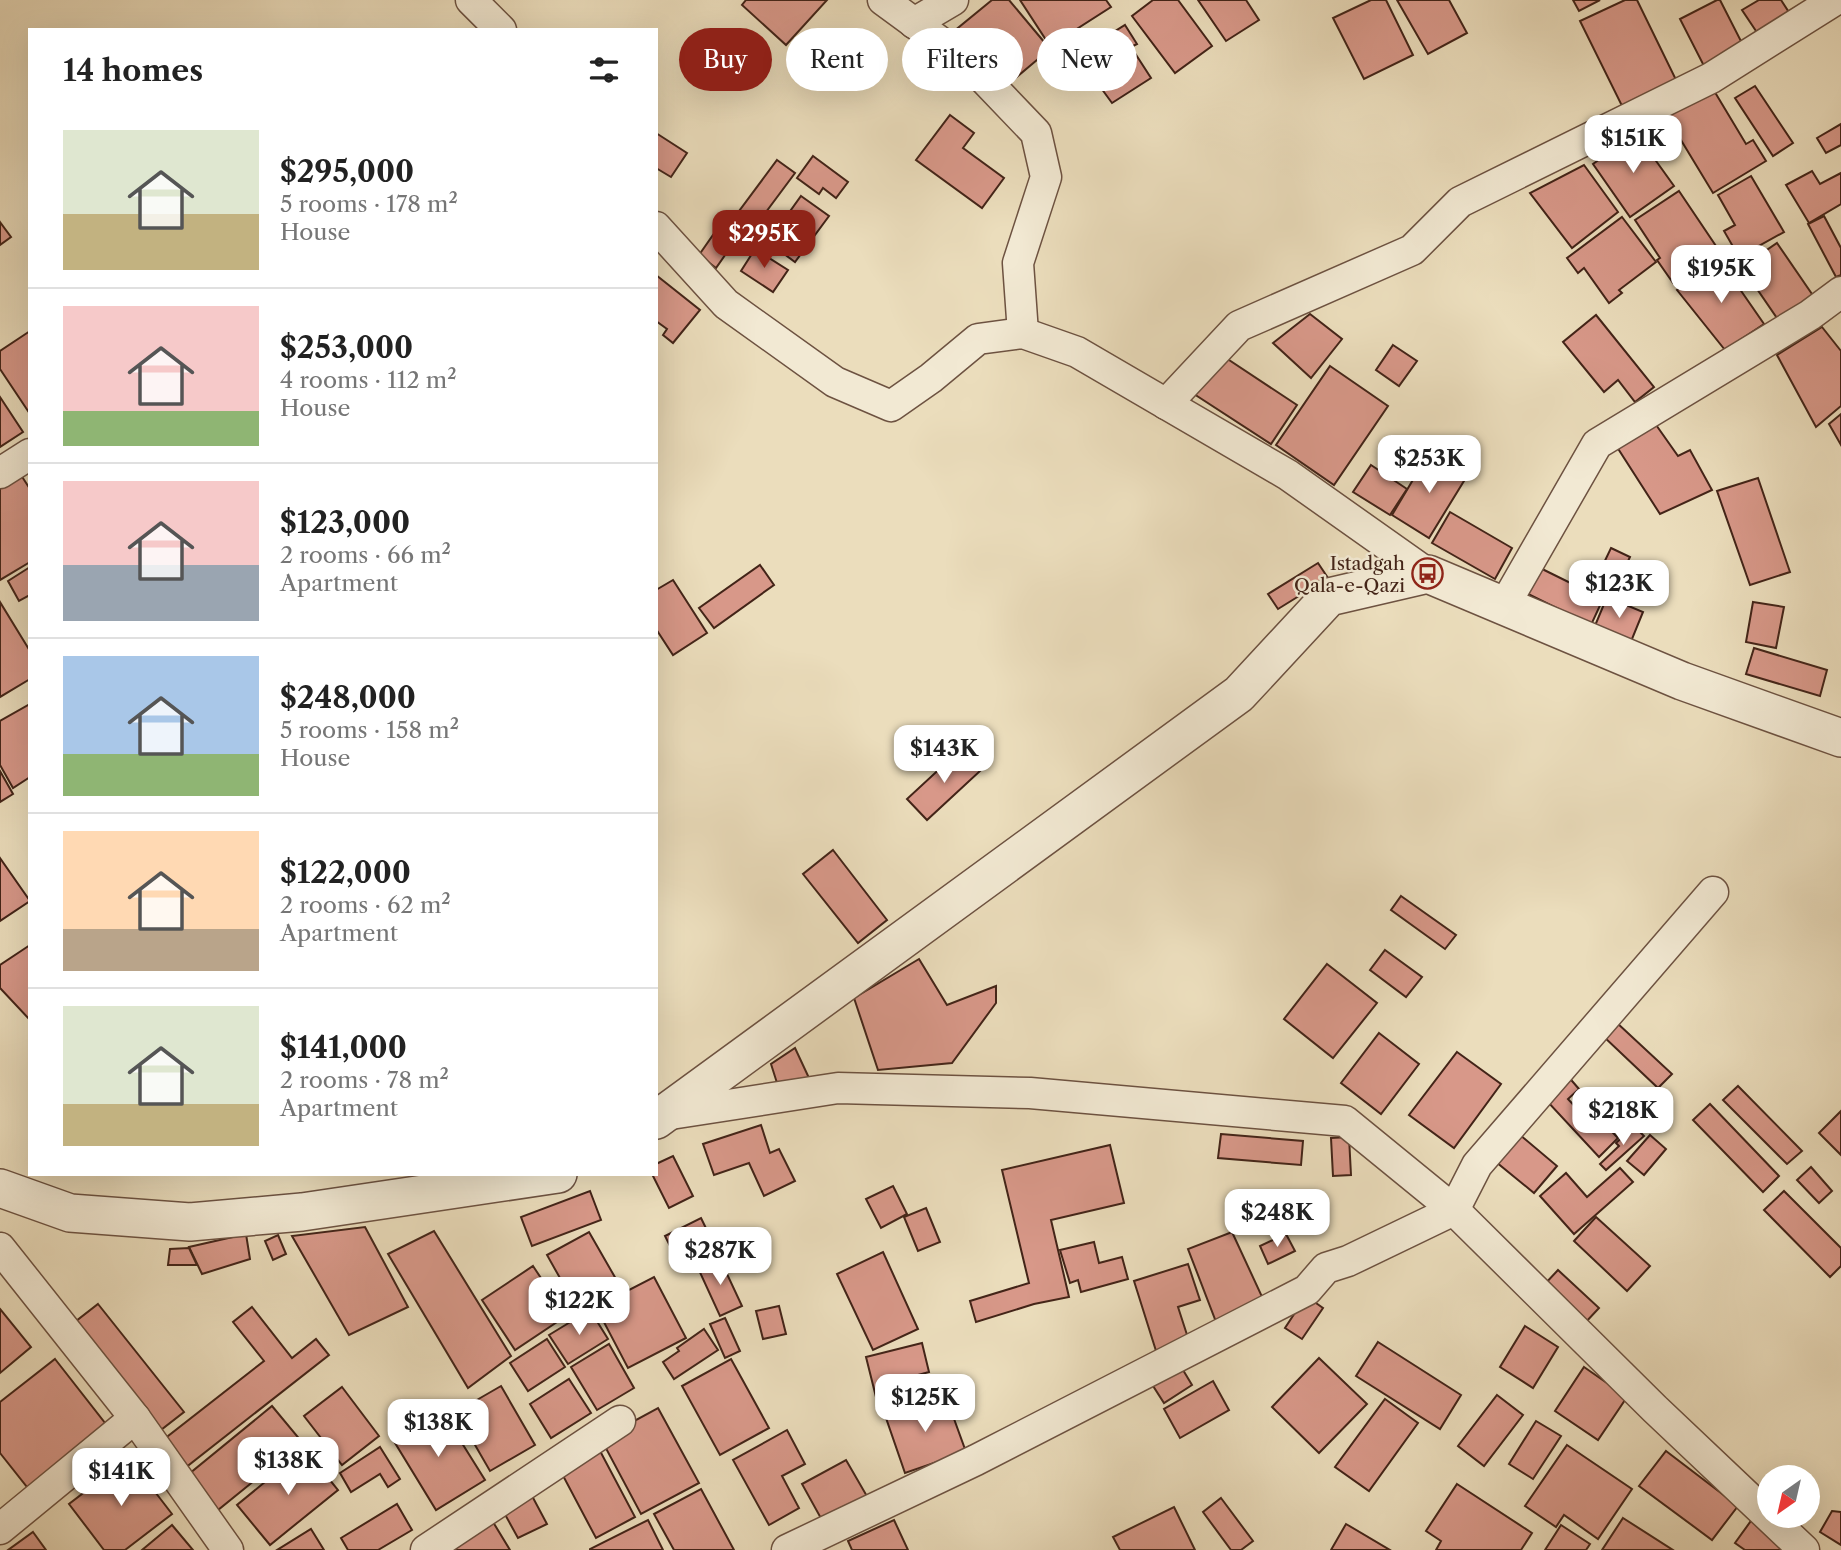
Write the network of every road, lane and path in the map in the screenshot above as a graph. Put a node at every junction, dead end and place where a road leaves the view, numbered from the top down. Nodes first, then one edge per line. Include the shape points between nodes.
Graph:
1 (471, 0) edge
2 (883, 0) edge
3 (953, 0) edge
4 (1835, 0) edge
5 (914, 23) junction
6 (499, 28) edge
7 (658, 229) edge
8 (1841, 292) edge
9 (1023, 333) junction
10 (1166, 404) junction
11 (28, 455) edge
12 (0, 473) edge
13 (1428, 574) junction
14 (1504, 606) junction
15 (1841, 738) edge
16 (1713, 892) dead end
17 (660, 1117) edge
18 (545, 1176) edge
19 (0, 1188) edge
20 (1454, 1210) junction
21 (0, 1248) edge
22 (135, 1418) junction
23 (620, 1421) dead end
24 (0, 1529) edge
25 (228, 1550) edge
26 (426, 1550) edge
27 (787, 1550) edge
28 (1804, 1550) edge

1 - 6 street
2 - 5 street
3 - 5 street
4 - 10 street via 1712,78 1460,202 1412,250 1239,326
5 - 9 street via 969,63 1036,133 1046,177 1018,263
7 - 9 street via 726,304 835,382 891,406 978,339
8 - 14 street via 1597,444
9 - 10 street via 1077,352
10 - 13 street via 1289,475
11 - 12 street
13 - 14 street
13 - 17 street via 1329,597 1240,694
14 - 15 street via 1682,681
16 - 20 street via 1477,1165
17 - 20 street via 838,1087 1030,1093 1345,1121
18 - 19 street via 302,1212 190,1222 71,1213
20 - 27 street via 1326,1268 1307,1290 976,1460
20 - 28 street
21 - 22 street
22 - 24 street
22 - 25 street
23 - 26 street

